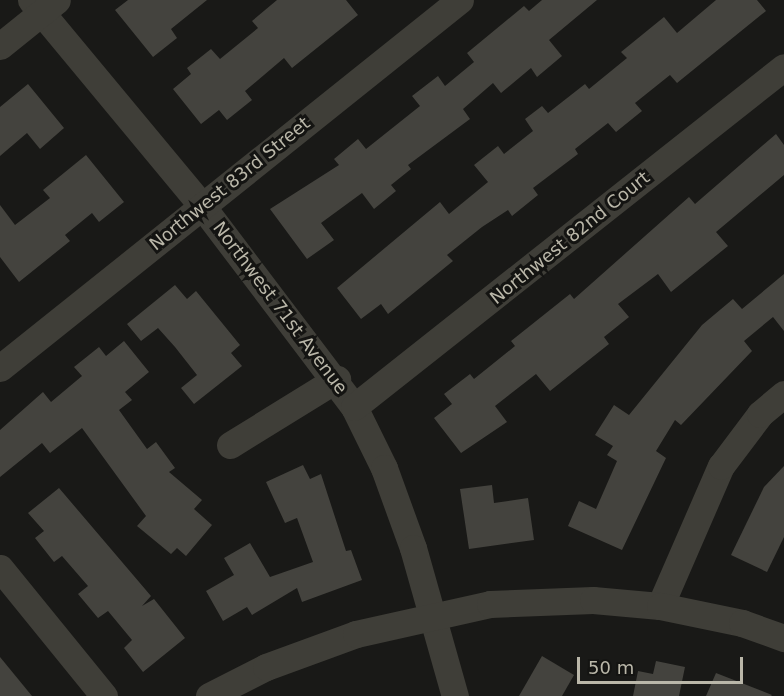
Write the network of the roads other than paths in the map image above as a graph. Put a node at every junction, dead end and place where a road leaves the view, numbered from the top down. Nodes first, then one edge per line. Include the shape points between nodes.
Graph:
1 (460, 0) edge
2 (43, 4) edge
3 (0, 46) edge
4 (784, 67) edge
5 (202, 206) junction
6 (0, 368) edge
7 (338, 379) junction
8 (784, 394) edge
9 (354, 406) junction
10 (230, 445) dead end
11 (0, 568) edge
12 (660, 606) junction
13 (432, 613) junction
14 (784, 638) edge
15 (104, 696) edge
16 (209, 696) edge
17 (455, 696) edge

1 - 5 street, Northwest 83rd Street
2 - 3 street
2 - 5 street, Northwest 71st Avenue
4 - 9 street, Northwest 82nd Court
5 - 6 street, Northwest 83rd Street
5 - 7 street, Northwest 71st Avenue
7 - 9 street, Northwest 71st Avenue
7 - 10 street
8 - 12 street via 760,414 722,466
9 - 13 street, Northwest 71st Avenue via 384,468
11 - 15 street
12 - 13 street via 593,600 490,604
12 - 14 street via 742,622
13 - 16 street via 266,667
13 - 17 street, Northwest 71st Avenue

